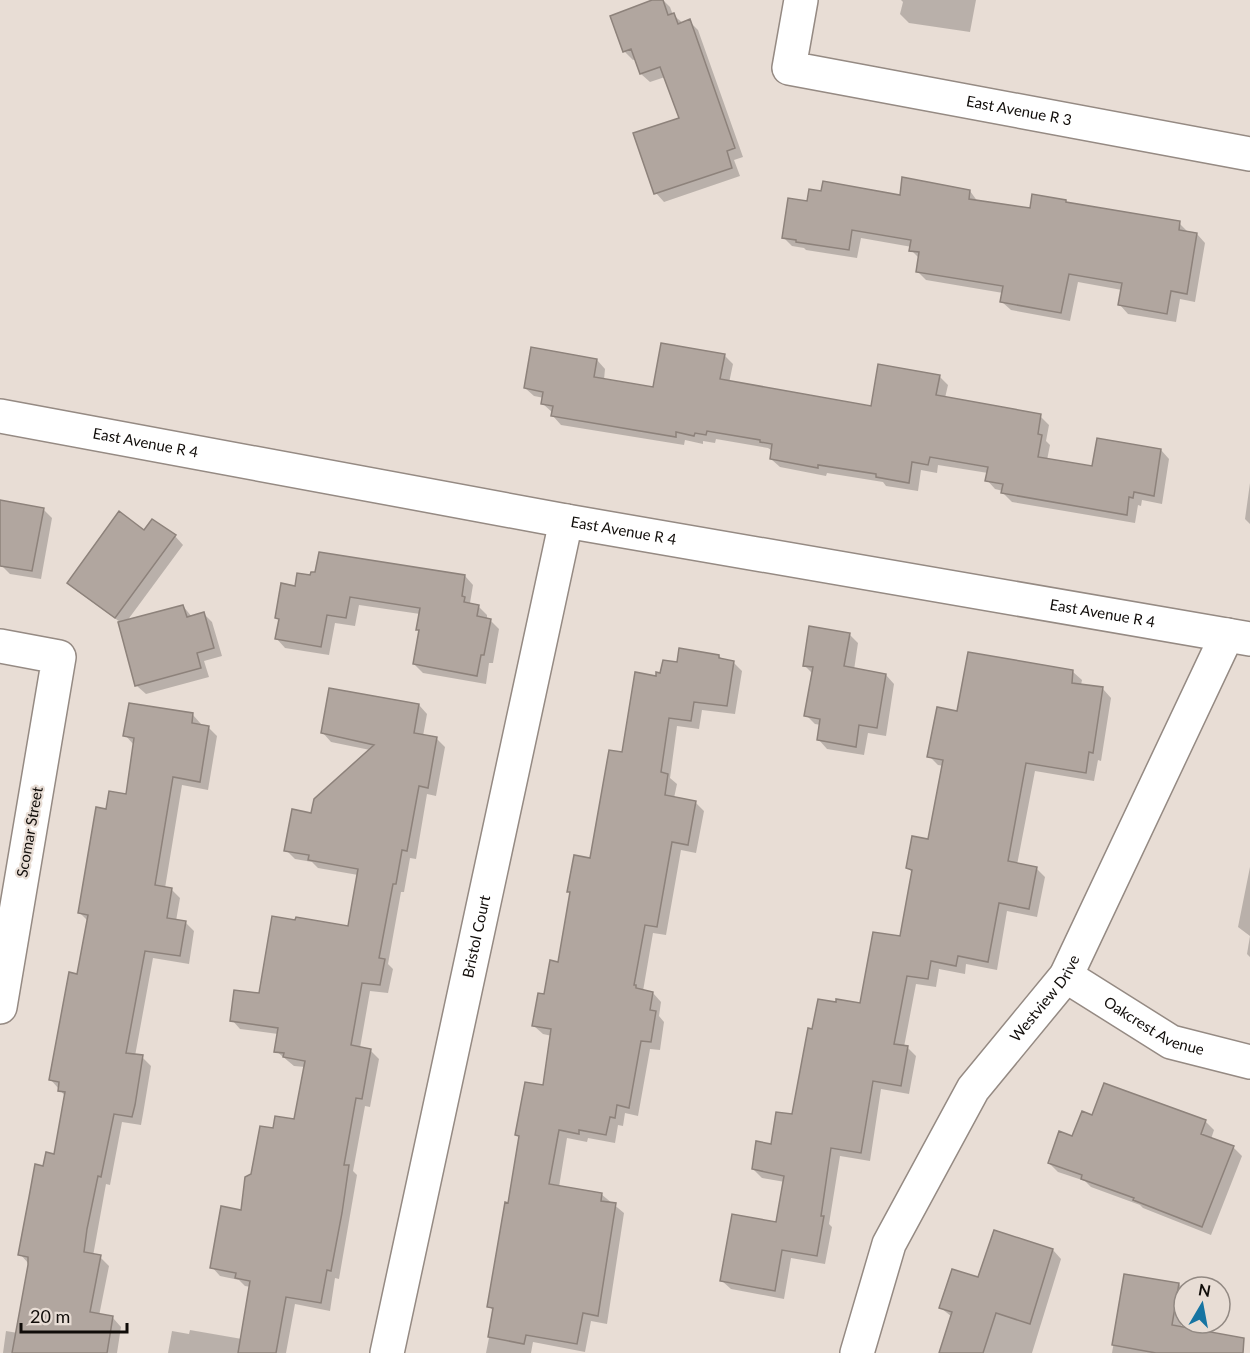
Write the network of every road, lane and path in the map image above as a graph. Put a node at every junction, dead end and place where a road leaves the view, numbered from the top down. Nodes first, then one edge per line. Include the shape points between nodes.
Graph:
1 (801, 0) edge
2 (1250, 154) edge
3 (0, 416) edge
4 (566, 521) junction
5 (1238, 637) edge
6 (0, 646) edge
7 (1066, 976) junction
8 (0, 1007) edge
9 (1250, 1062) edge
10 (387, 1353) edge
11 (857, 1353) edge

1 - 2 street, East Avenue R 3 via 789,68
3 - 4 street, East Avenue R 4
4 - 5 street, East Avenue R 4
4 - 10 street, Bristol Court
5 - 7 street, Westview Drive
6 - 8 street, Scomar Street via 59,657
7 - 9 street, Oakcrest Avenue via 1171,1042
7 - 11 street, Westview Drive via 967,1099 889,1244

